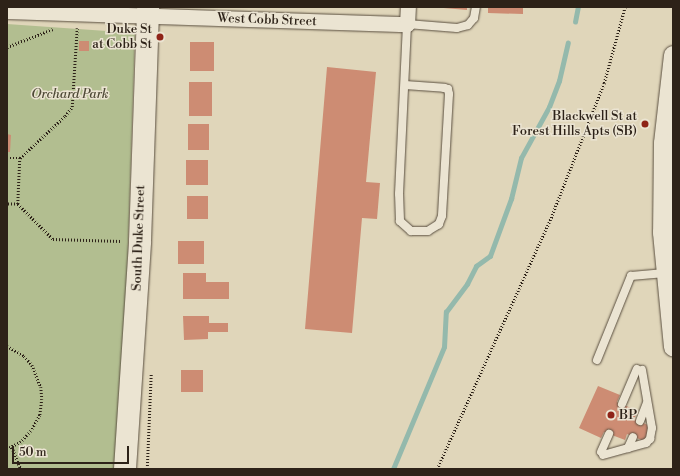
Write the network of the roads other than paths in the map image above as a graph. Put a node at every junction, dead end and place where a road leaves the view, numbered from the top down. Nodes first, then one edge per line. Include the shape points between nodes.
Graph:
1 (408, 7) edge
2 (476, 7) edge
3 (7, 11) edge
4 (147, 11) edge
5 (407, 24) junction
6 (673, 55) edge
7 (404, 85) junction
8 (668, 160) edge
9 (665, 273) junction
10 (673, 346) edge
11 (597, 360) dead end
12 (647, 402) junction
13 (622, 404) dead end
14 (640, 421) dead end
15 (610, 434) dead end
16 (633, 437) dead end
17 (628, 448) junction
18 (125, 469) edge

1 - 5 street
2 - 5 lane via 474,18 468,25 457,28
3 - 4 street, West Cobb Street
4 - 5 street, West Cobb Street
4 - 18 main road, South Duke Street via 140,241
5 - 7 lane
6 - 8 street
7 - 7 lane via 444,88 448,89 449,94 442,216 434,228 419,231 405,228 400,221
8 - 9 street via 662,232
9 - 10 street
9 - 11 lane via 631,276
12 - 13 lane via 640,369
12 - 14 lane
12 - 17 lane via 652,428 650,439 646,443
15 - 17 lane via 602,453
16 - 17 lane

